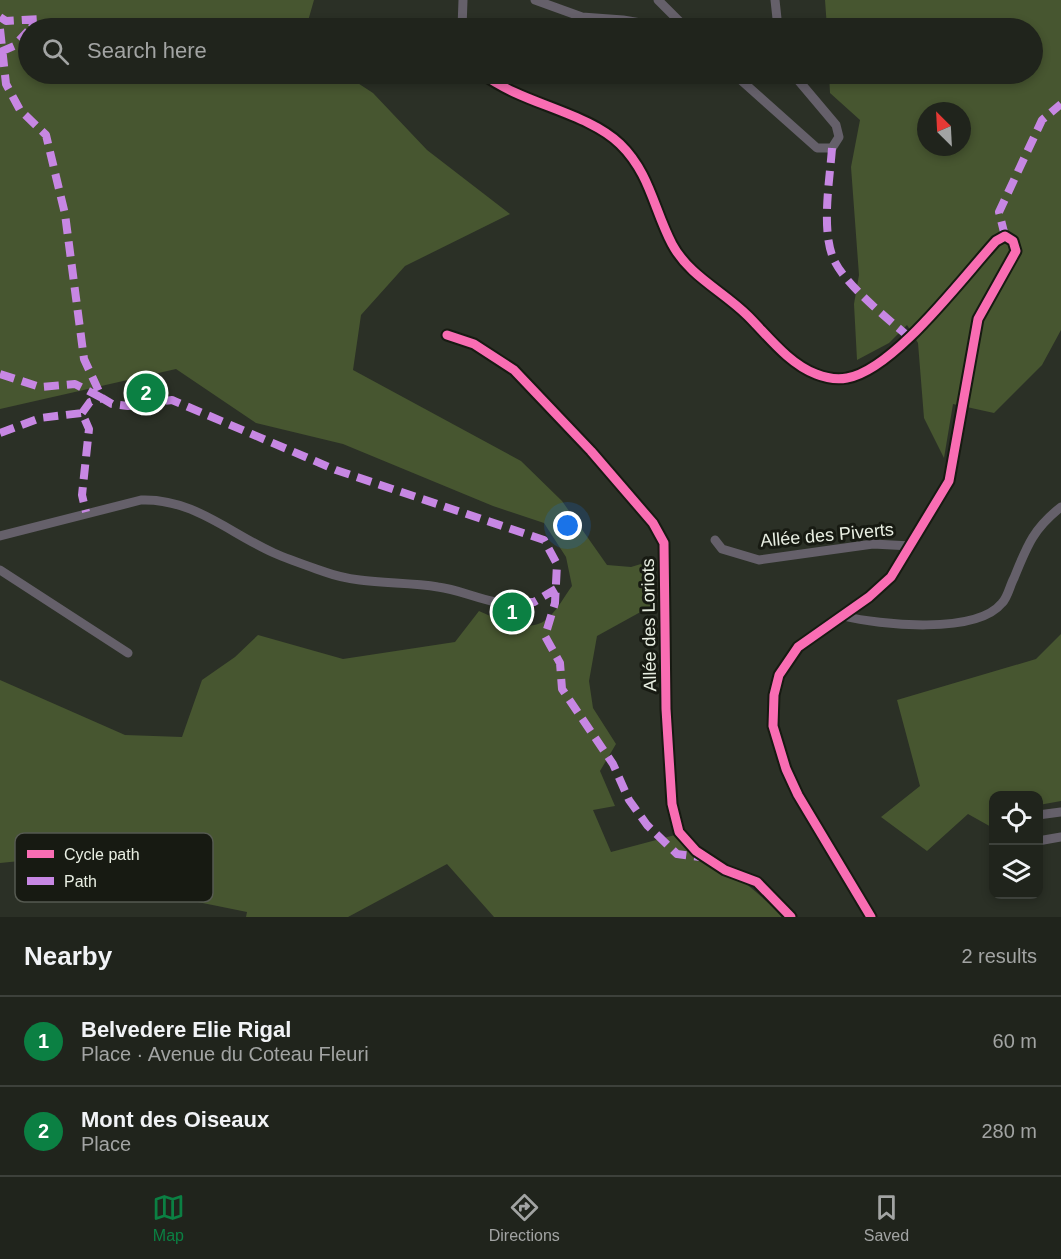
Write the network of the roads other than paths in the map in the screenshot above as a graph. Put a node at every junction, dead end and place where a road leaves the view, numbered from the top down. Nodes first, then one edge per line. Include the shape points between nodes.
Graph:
1 (462, 0) edge
2 (535, 0) edge
3 (658, 0) edge
4 (775, 0) edge
5 (462, 18) edge
6 (596, 18) edge
7 (676, 18) edge
8 (776, 18) edge
9 (496, 84) edge
10 (745, 84) edge
11 (801, 84) edge
12 (447, 335) dead end
13 (1061, 507) edge
14 (0, 536) edge
15 (715, 540) dead end
16 (911, 546) junction
17 (0, 570) edge
18 (522, 602) dead end
19 (843, 616) junction
20 (128, 653) dead end
21 (1061, 812) edge
22 (1043, 814) edge
23 (1061, 837) edge
24 (1043, 840) edge
25 (791, 917) edge
26 (871, 917) edge

1 - 5 street
2 - 6 street via 582,17
3 - 7 street
4 - 8 street
9 - 16 street via 592,126 620,144 650,185 672,244 688,267 741,309 794,362 814,374 832,379 863,373 902,346 996,241 1005,236 1013,241 1016,250 978,319 949,481
10 - 11 street via 817,148 832,148 839,137 836,125
12 - 25 street, Allée des Loriots via 474,344 514,370 653,523 664,543 666,709 672,804 679,832 696,850 725,870 757,882
13 - 19 street via 1041,523 1003,603 980,620 949,625 863,621
14 - 18 street via 130,502 159,499 203,513 274,553 328,573 359,580 438,586 500,602
15 - 16 street, Allée des Piverts via 722,549 759,560 873,544
16 - 19 street via 891,577
17 - 20 street
19 - 26 street via 798,647 779,675 774,695 774,726 798,795
21 - 22 street
23 - 24 street

